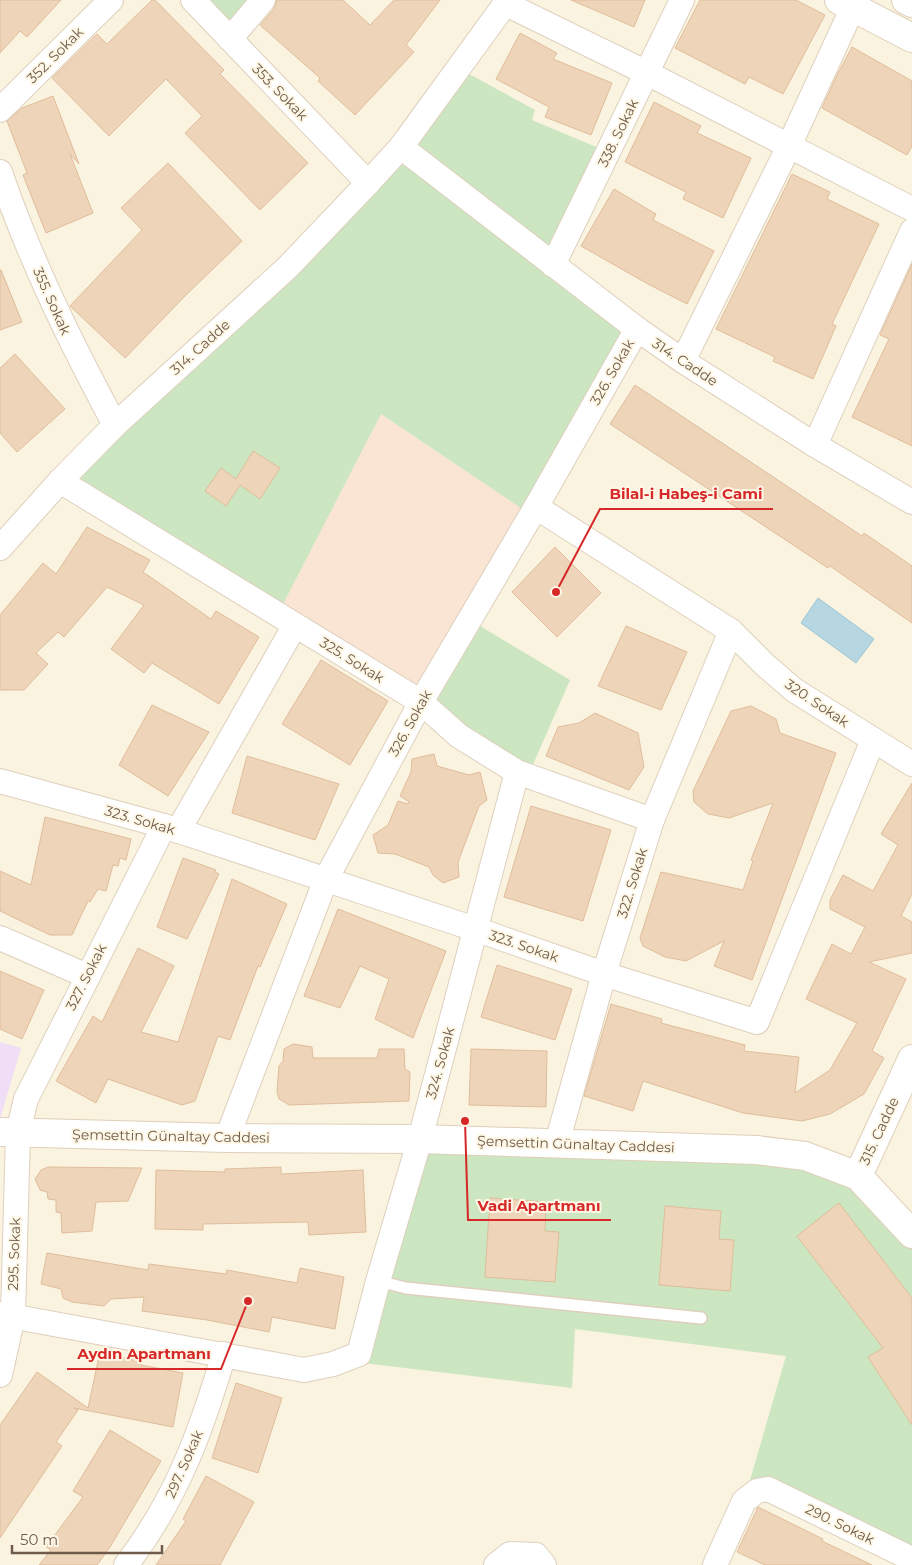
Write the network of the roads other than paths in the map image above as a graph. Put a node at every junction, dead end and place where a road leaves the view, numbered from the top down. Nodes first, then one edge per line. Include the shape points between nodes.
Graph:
1 (111, 0) edge
2 (193, 0) edge
3 (263, 0) edge
4 (682, 0) edge
5 (906, 0) edge
6 (507, 2) edge
7 (912, 3) edge
8 (846, 4) edge
9 (912, 38) edge
10 (230, 39) junction
11 (647, 73) junction
12 (0, 110) edge
13 (789, 146) junction
14 (401, 147) junction
15 (1, 175) edge
16 (368, 183) junction
17 (912, 209) edge
18 (912, 231) edge
19 (553, 264) junction
20 (637, 329) junction
21 (683, 361) junction
22 (115, 425) junction
23 (815, 445) junction
24 (60, 481) junction
25 (912, 502) edge
26 (536, 507) junction
27 (0, 548) edge
28 (295, 625) junction
29 (732, 631) junction
30 (421, 702) junction
31 (873, 740) junction
32 (912, 764) edge
33 (517, 772) junction
34 (0, 781) edge
35 (652, 820) junction
36 (171, 829) junction
37 (326, 879) junction
38 (475, 929) junction
39 (0, 938) edge
40 (604, 974) junction
41 (87, 976) junction
42 (912, 1059) edge
43 (9, 1132) edge
44 (227, 1138) junction
45 (420, 1139) junction
46 (557, 1143) junction
47 (858, 1176) junction
48 (912, 1234) edge
49 (378, 1281) junction
50 (6, 1315) edge
51 (701, 1318) dead end
52 (224, 1354) junction
53 (0, 1374) edge
54 (912, 1559) edge
55 (540, 1560) edge
56 (126, 1565) edge
57 (496, 1565) edge
58 (715, 1565) edge

1 - 12 street, 352. Sokak
2 - 10 street, 353. Sokak
3 - 10 street
4 - 11 street, 338. Sokak
5 - 7 street
6 - 11 street
6 - 14 street, 314. Cadde
8 - 9 street
8 - 13 street
10 - 16 street, 353. Sokak
11 - 13 street
11 - 19 street, 338. Sokak
13 - 17 street
13 - 21 street
14 - 16 street, 314. Cadde
14 - 19 street, 314. Cadde
15 - 22 street, 355. Sokak via 52,305
16 - 22 street, 314. Cadde via 288,267
18 - 23 street
19 - 20 street, 314. Cadde
20 - 21 street, 314. Cadde
20 - 26 street, 326. Sokak
21 - 23 street, 314. Cadde
22 - 24 street, 314. Cadde
23 - 25 street, 314. Cadde
24 - 27 street, 314. Cadde
24 - 28 street, 325. Sokak
26 - 29 street, 320. Sokak
26 - 30 street, 326. Sokak
28 - 30 street, 325. Sokak
28 - 36 street, 327. Sokak
29 - 31 street, 320. Sokak via 765,666 794,690
29 - 35 street, 322. Sokak
30 - 33 street, 325. Sokak via 459,736
30 - 37 street, 326. Sokak
31 - 32 street, 320. Sokak
31 - 40 street, 323. Sokak via 757,1022
33 - 35 street, 325. Sokak
33 - 38 street, 324. Sokak
34 - 36 street, 323. Sokak
35 - 40 street, 322. Sokak
36 - 37 street, 323. Sokak
36 - 41 street, 327. Sokak
37 - 38 street, 323. Sokak
37 - 44 street, 326. Sokak
38 - 40 street, 323. Sokak
38 - 45 street, 324. Sokak
39 - 41 street
40 - 46 street, 322. Sokak
41 - 43 street, 327. Sokak
42 - 47 street, 315. Cadde
43 - 44 street, Şemsettin Günaltay Caddesi
43 - 50 street, 295. Sokak
44 - 45 street, Şemsettin Günaltay Caddesi
45 - 46 street, Şemsettin Günaltay Caddesi
45 - 49 street, 324. Sokak
46 - 47 street, Şemsettin Günaltay Caddesi via 756,1150 805,1156
47 - 48 street, Şemsettin Günaltay Caddesi
49 - 51 lane via 406,1288
49 - 52 street, 324. Sokak via 359,1354 304,1370
50 - 52 street
50 - 53 street, 295. Sokak
52 - 56 street, 297. Sokak via 210,1403 185,1467 162,1512
54 - 58 street, 290. Sokak via 768,1489 757,1491 744,1501
55 - 57 street via 510,1554

